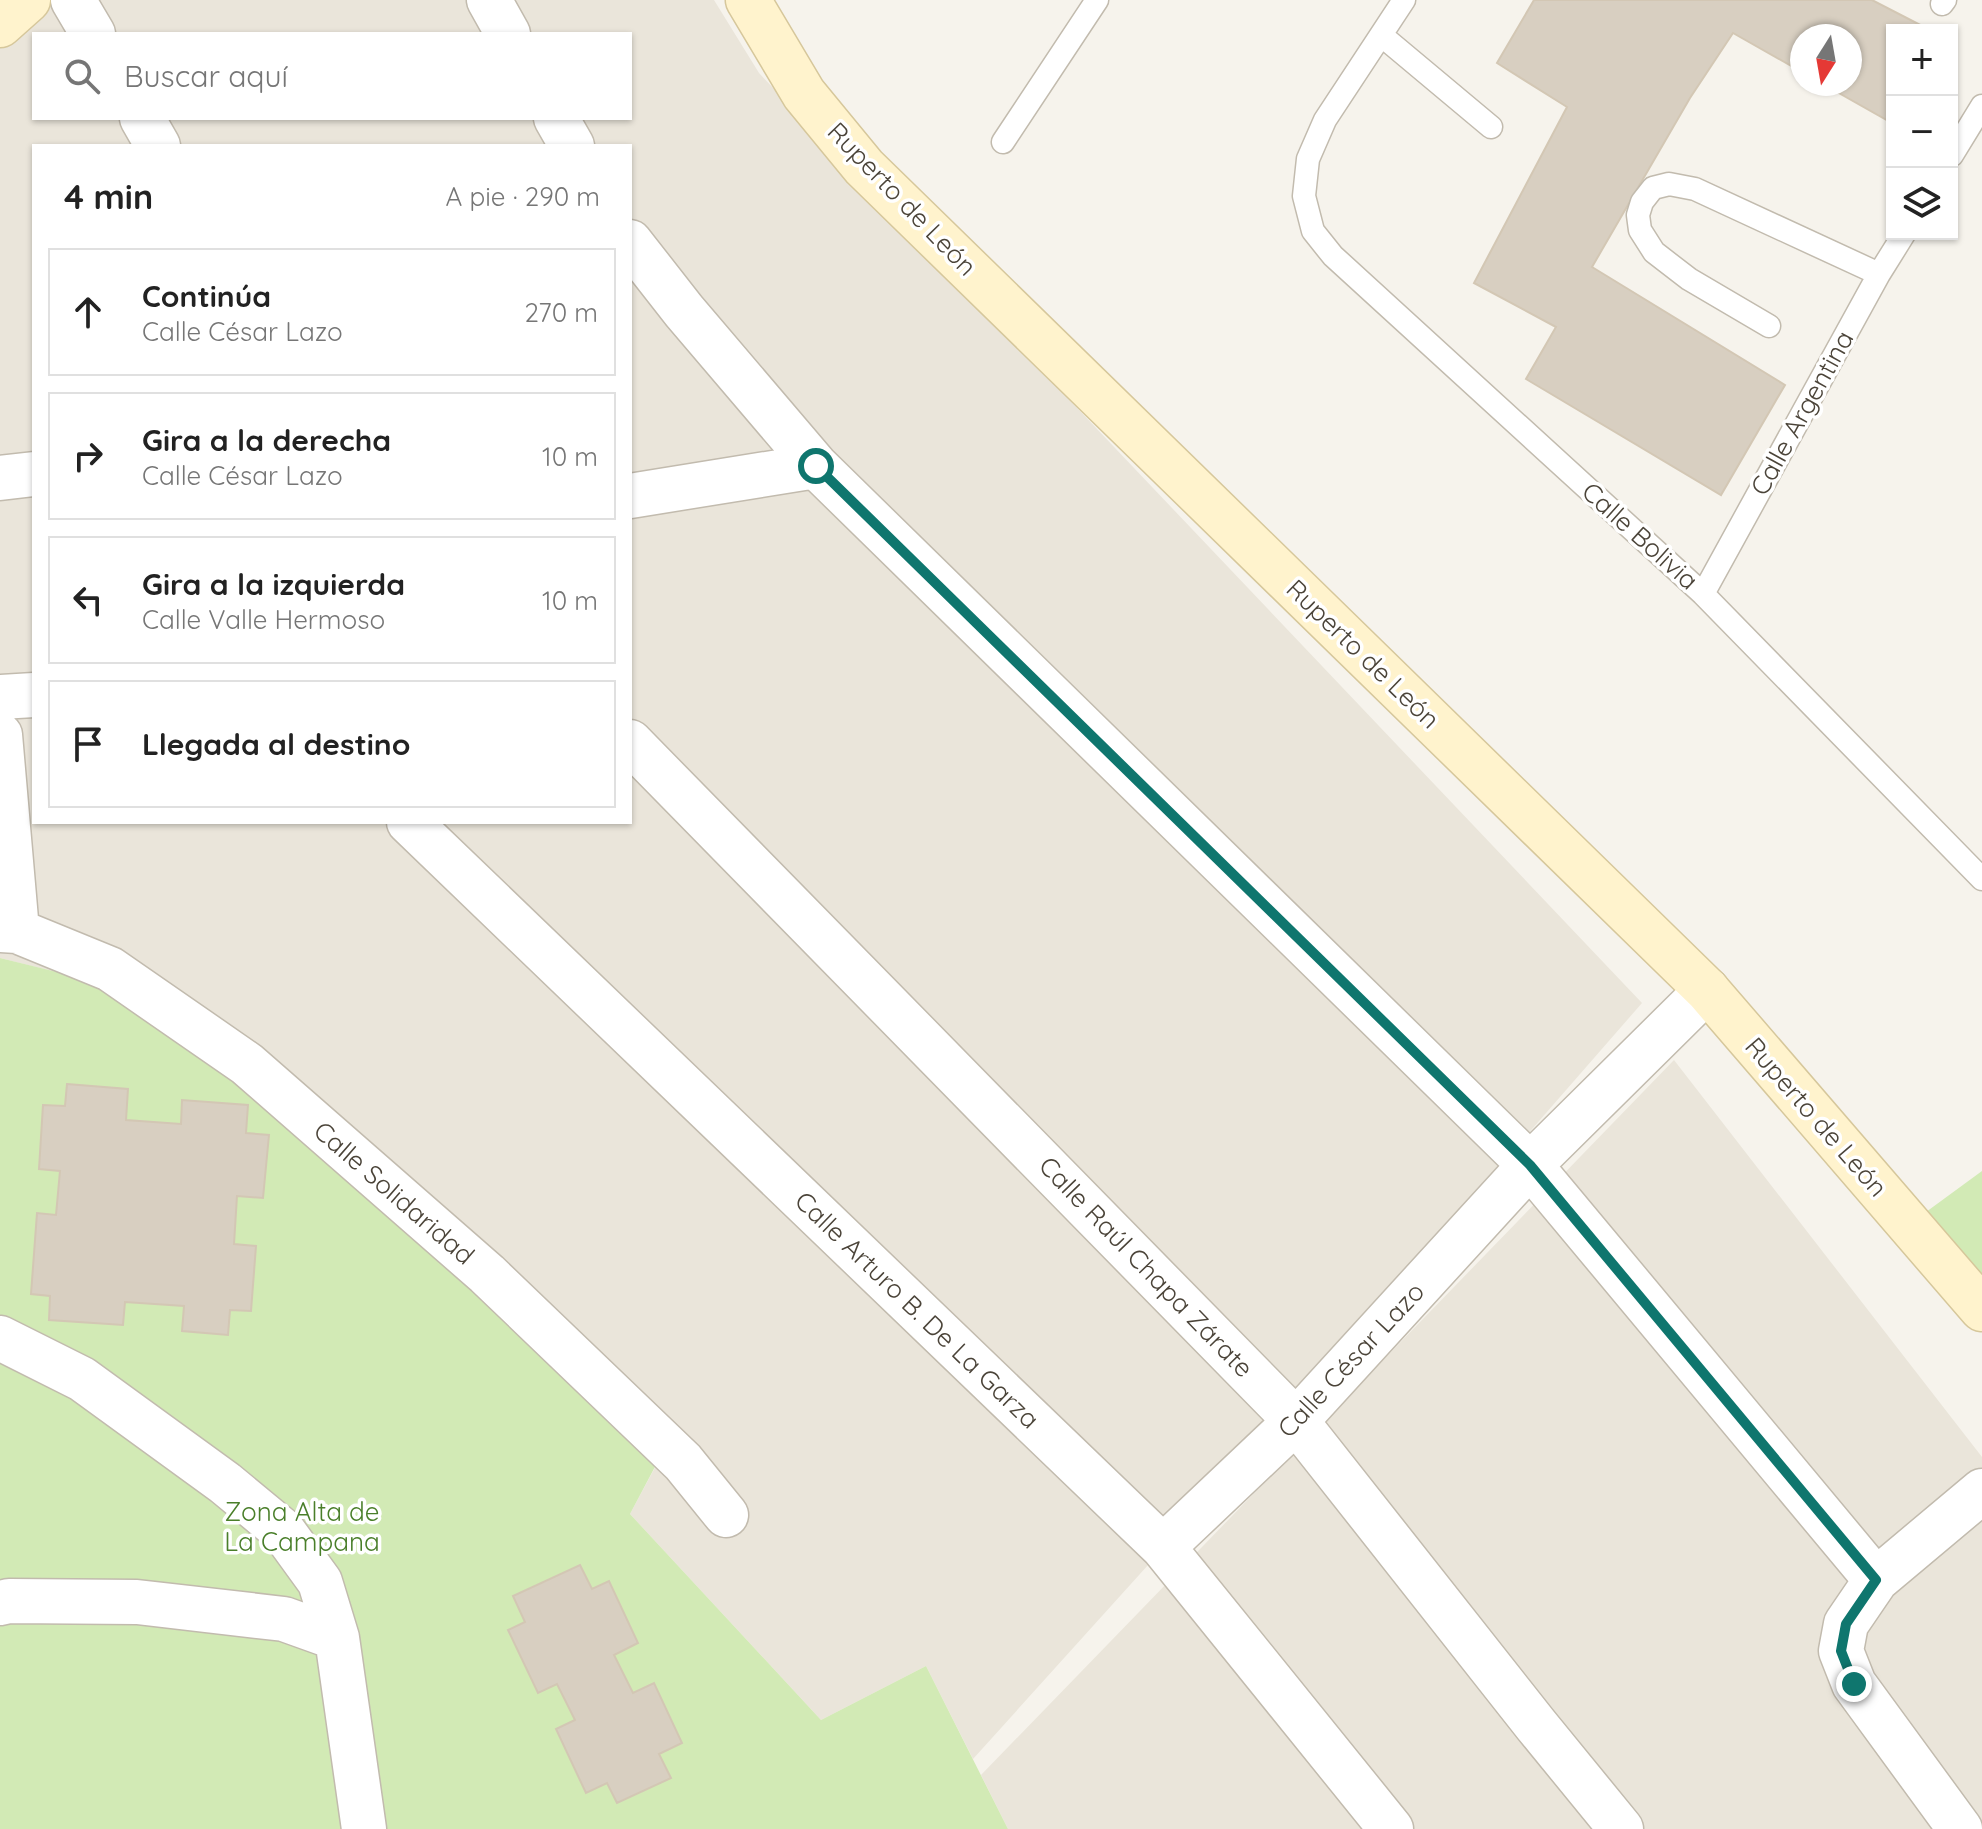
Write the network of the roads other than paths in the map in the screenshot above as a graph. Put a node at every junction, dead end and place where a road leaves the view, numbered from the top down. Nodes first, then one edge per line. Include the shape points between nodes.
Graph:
1 (28, 0) edge
2 (73, 0) edge
3 (489, 0) edge
4 (748, 0) edge
5 (1097, 0) edge
6 (1404, 0) edge
7 (0, 25) edge
8 (92, 32) edge
9 (507, 32) edge
10 (1381, 35) junction
11 (1982, 106) edge
12 (143, 120) edge
13 (557, 120) edge
14 (1491, 127) dead end
15 (1003, 142) dead end
16 (157, 144) edge
17 (571, 144) edge
18 (1958, 145) edge
19 (1900, 240) edge
20 (632, 245) edge
21 (1879, 274) junction
22 (1769, 326) dead end
23 (816, 466) junction
24 (32, 474) edge
25 (0, 478) edge
26 (632, 496) edge
27 (1703, 594) junction
28 (32, 695) edge
29 (0, 697) edge
30 (0, 735) edge
31 (632, 744) edge
32 (411, 824) edge
33 (1982, 879) edge
34 (8, 930) edge
35 (1707, 990) junction
36 (1530, 1165) junction
37 (1982, 1309) edge
38 (0, 1338) edge
39 (1296, 1421) junction
40 (1982, 1491) edge
41 (726, 1515) dead end
42 (1163, 1547) junction
43 (1876, 1580) junction
44 (0, 1603) edge
45 (337, 1638) junction
46 (364, 1829) edge
47 (1391, 1829) edge
48 (1621, 1829) edge
49 (1960, 1829) edge

1 - 7 street
2 - 8 street
3 - 9 street
4 - 35 street, Ruperto de León via 804,94 864,167
5 - 15 lane
6 - 10 lane
10 - 14 lane
10 - 27 lane, Calle Bolivia via 1325,120 1308,159 1304,196 1313,231 1333,256
11 - 18 lane
12 - 16 street
13 - 17 street
19 - 21 lane, Calle Argentina
20 - 23 street
21 - 22 lane via 1695,189 1669,184 1653,188 1638,215 1640,230 1654,252
21 - 27 lane, Calle Argentina
23 - 26 street
23 - 36 street
24 - 25 street
27 - 33 lane, Calle Bolivia
28 - 29 street
30 - 34 street, Calle Solidaridad
31 - 39 street, Calle Raúl Chapa Zárate
32 - 42 street, Calle Arturo B. De La Garza
34 - 41 street, Calle Solidaridad via 110,969 247,1064 487,1274 683,1462
35 - 36 street, Calle César Lazo
35 - 37 street, Ruperto de León
36 - 39 street, Calle César Lazo
36 - 43 street
38 - 45 street via 82,1379 283,1531 320,1582
39 - 42 street, Calle César Lazo
39 - 48 street, Calle Raúl Chapa Zárate
40 - 43 street
42 - 47 street, Calle Arturo B. De La Garza
43 - 49 street via 1846,1624 1841,1651 1854,1684
44 - 45 street via 137,1602 284,1619
45 - 46 street

